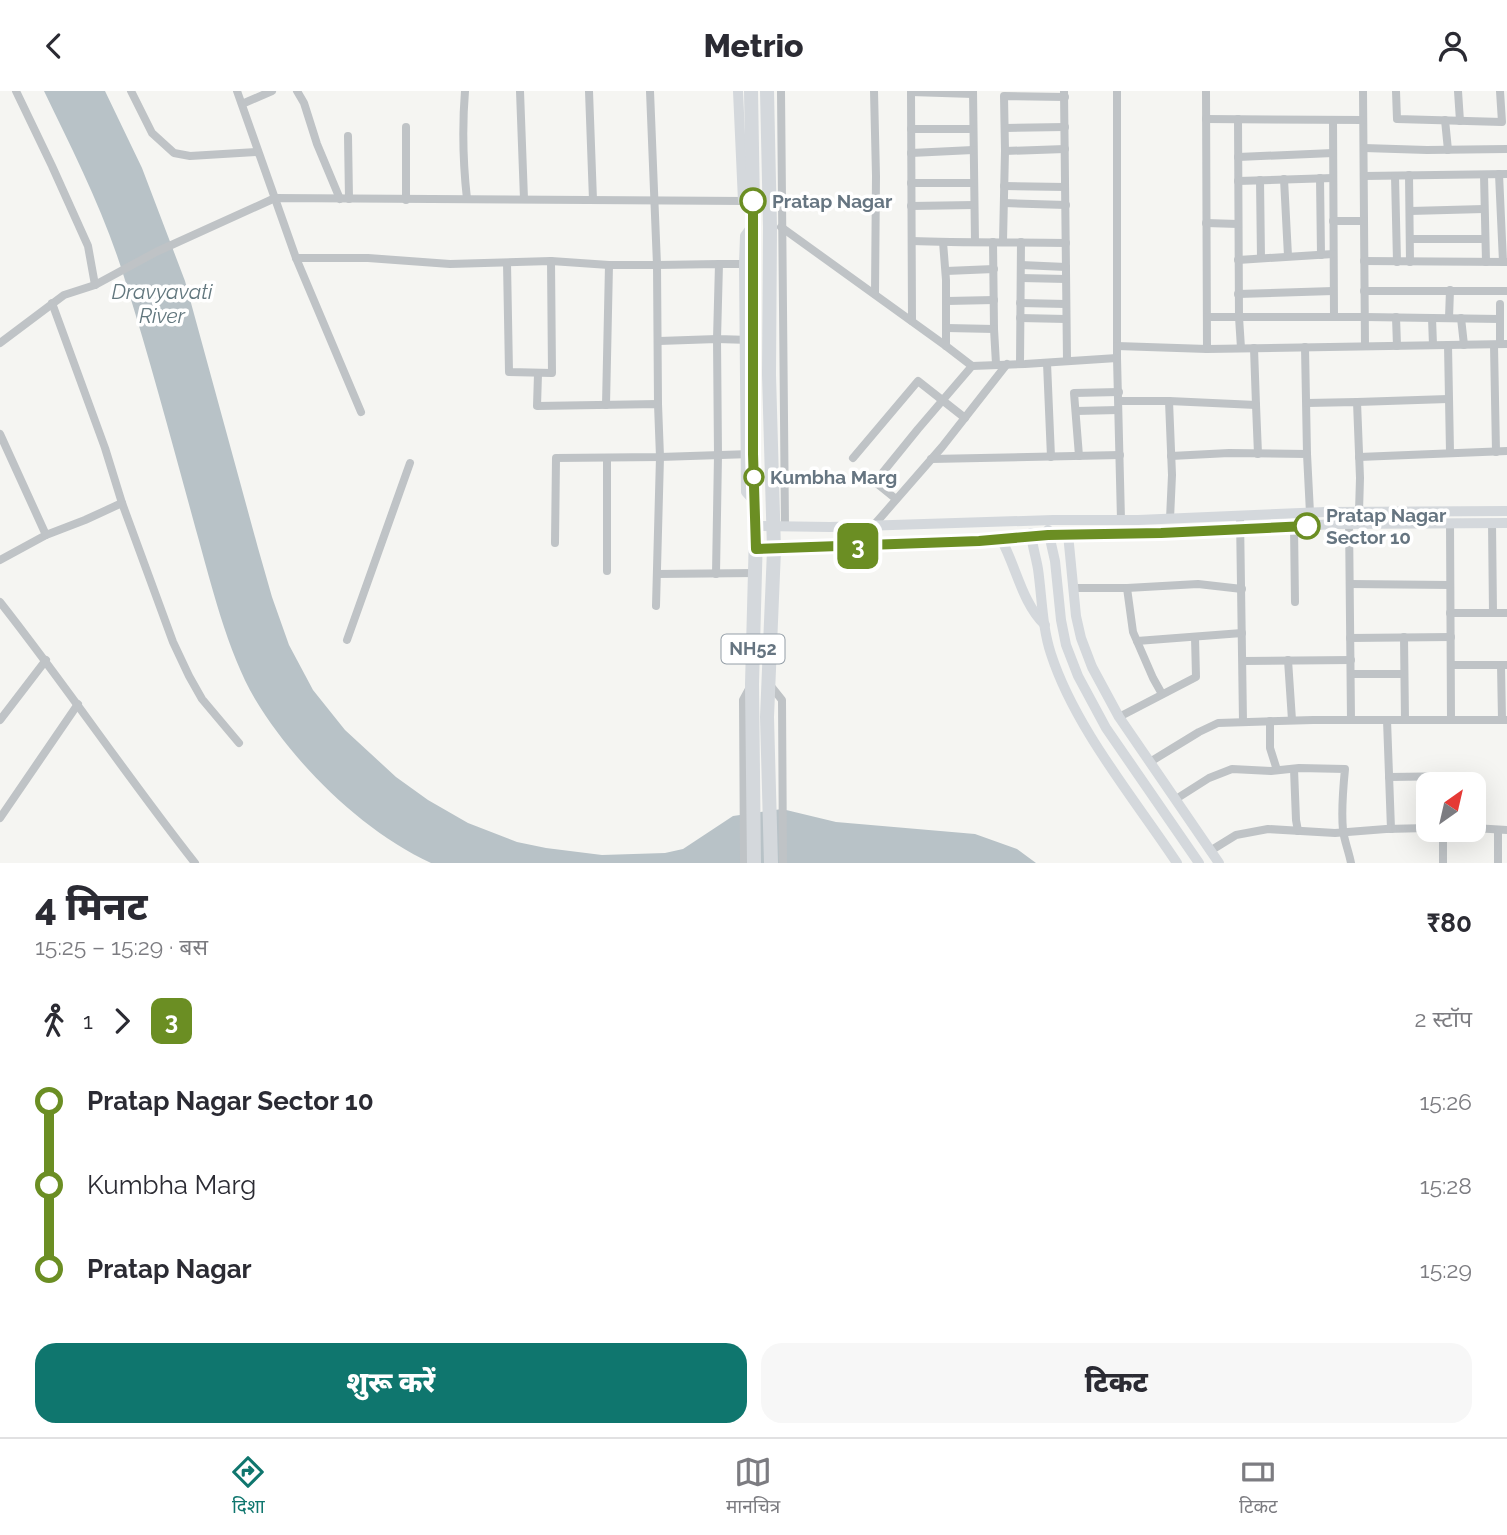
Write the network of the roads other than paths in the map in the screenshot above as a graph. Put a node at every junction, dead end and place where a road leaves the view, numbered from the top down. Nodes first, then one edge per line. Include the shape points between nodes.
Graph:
1 (16, 91) edge
2 (131, 91) edge
3 (237, 91) edge
4 (272, 91) edge
5 (297, 91) edge
6 (465, 91) edge
7 (520, 91) edge
8 (589, 91) edge
9 (650, 91) edge
10 (738, 91) edge
11 (751, 91) edge
12 (767, 91) edge
13 (781, 91) edge
14 (874, 91) edge
15 (911, 91) edge
16 (1116, 91) edge
17 (1206, 91) edge
18 (1363, 91) edge
19 (1396, 91) edge
20 (1458, 91) edge
21 (1500, 91) edge
22 (973, 92) edge
23 (1004, 94) edge
24 (1065, 94) edge
25 (242, 104) junction
26 (1206, 119) junction
27 (1238, 119) junction
28 (1333, 120) junction
29 (1363, 120) junction
30 (1445, 120) junction
31 (1460, 121) junction
32 (406, 127) dead end
33 (1065, 127) junction
34 (1005, 128) junction
35 (911, 129) junction
36 (973, 129) junction
37 (348, 136) dead end
38 (1364, 148) junction
39 (1065, 149) junction
40 (1507, 149) edge
41 (974, 150) junction
42 (1448, 150) junction
43 (1005, 151) junction
44 (258, 152) junction
45 (1333, 152) junction
46 (911, 153) junction
47 (1238, 157) junction
48 (1503, 174) edge
49 (1409, 175) junction
50 (1484, 175) junction
51 (1364, 176) junction
52 (1395, 176) junction
53 (1320, 178) junction
54 (1333, 178) junction
55 (1284, 179) junction
56 (1261, 180) junction
57 (1238, 181) junction
58 (911, 183) junction
59 (974, 183) junction
60 (1004, 186) junction
61 (1065, 187) junction
62 (275, 198) junction
63 (345, 199) junction
64 (406, 199) junction
65 (467, 199) junction
66 (524, 199) junction
67 (593, 200) junction
68 (655, 200) junction
69 (748, 201) junction
70 (1004, 203) junction
71 (974, 205) junction
72 (1066, 205) junction
73 (912, 206) junction
74 (1484, 209) junction
75 (1410, 211) junction
76 (1333, 221) junction
77 (1364, 221) junction
78 (1206, 223) junction
79 (1238, 224) junction
80 (776, 227) junction
81 (1410, 239) junction
82 (1485, 239) junction
83 (912, 241) junction
84 (943, 242) junction
85 (975, 242) junction
86 (998, 242) junction
87 (1021, 242) junction
88 (1066, 243) junction
89 (1334, 254) junction
90 (1321, 255) junction
91 (1288, 256) junction
92 (296, 258) junction
93 (1261, 258) junction
94 (1238, 260) junction
95 (551, 261) junction
96 (1364, 261) junction
97 (1397, 262) junction
98 (1410, 262) junction
99 (1486, 262) junction
100 (1505, 262) edge
101 (507, 263) junction
102 (719, 264) junction
103 (749, 264) junction
104 (609, 265) junction
105 (657, 265) junction
106 (1021, 265) junction
107 (1066, 267) junction
108 (994, 269) junction
109 (946, 271) junction
110 (1021, 278) junction
111 (1066, 279) junction
112 (95, 285) junction
113 (1450, 290) junction
114 (1334, 291) junction
115 (1364, 291) junction
116 (1507, 291) edge
117 (875, 294) junction
118 (1238, 294) junction
119 (994, 300) junction
120 (947, 301) junction
121 (52, 303) junction
122 (1020, 303) junction
123 (1066, 304) junction
124 (1500, 304) dead end
125 (1207, 317) junction
126 (1239, 317) junction
127 (1334, 317) junction
128 (1364, 317) junction
129 (1396, 317) junction
130 (1020, 318) junction
131 (1432, 318) junction
132 (1449, 318) junction
133 (1461, 318) junction
134 (1500, 319) junction
135 (1066, 320) junction
136 (912, 321) junction
137 (947, 328) junction
138 (994, 329) junction
139 (717, 339) junction
140 (749, 340) junction
141 (659, 341) junction
142 (0, 342) edge
143 (1500, 344) edge
144 (1433, 345) junction
145 (1448, 345) junction
146 (1464, 345) junction
147 (946, 346) junction
148 (1117, 346) junction
149 (1365, 346) junction
150 (1397, 346) junction
151 (1305, 347) junction
152 (1241, 348) junction
153 (1254, 348) junction
154 (1207, 349) junction
155 (1117, 358) junction
156 (1067, 361) junction
157 (1047, 363) junction
158 (996, 364) junction
159 (1007, 364) junction
160 (1020, 365) junction
161 (972, 366) junction
162 (538, 374) junction
163 (1448, 399) junction
164 (942, 400) junction
165 (1119, 401) junction
166 (1169, 401) junction
167 (1357, 402) junction
168 (1307, 403) junction
169 (659, 404) junction
170 (606, 405) junction
171 (1256, 405) junction
172 (1076, 411) junction
173 (361, 412) dead end
174 (965, 418) junction
175 (0, 434) edge
176 (1496, 451) junction
177 (1507, 451) edge
178 (1450, 452) junction
179 (749, 454) junction
180 (1258, 454) junction
181 (1307, 454) junction
182 (718, 455) junction
183 (1120, 455) junction
184 (1079, 456) junction
185 (1171, 456) junction
186 (660, 457) junction
187 (1051, 457) junction
188 (1359, 457) junction
189 (607, 458) junction
190 (853, 458) dead end
191 (931, 459) junction
192 (410, 463) dead end
193 (896, 499) junction
194 (122, 503) junction
195 (1507, 511) edge
196 (1354, 512) junction
197 (1310, 513) junction
198 (1240, 517) junction
199 (1170, 519) junction
200 (1048, 520) junction
201 (1121, 520) junction
202 (1030, 521) junction
203 (1450, 523) junction
204 (1492, 523) junction
205 (1507, 523) edge
206 (1349, 524) junction
207 (874, 525) junction
208 (756, 526) junction
209 (779, 526) junction
210 (1294, 526) junction
211 (1241, 529) junction
212 (1068, 534) junction
213 (46, 535) junction
214 (1048, 535) junction
215 (1031, 537) junction
216 (1001, 539) junction
217 (555, 543) dead end
218 (756, 549) junction
219 (774, 550) junction
220 (0, 560) edge
221 (607, 571) dead end
222 (755, 573) junction
223 (657, 574) junction
224 (716, 574) junction
225 (1350, 585) junction
226 (1450, 585) junction
227 (1073, 588) junction
228 (1127, 588) junction
229 (1242, 589) junction
230 (0, 602) edge
231 (1295, 602) dead end
232 (656, 606) dead end
233 (1450, 613) junction
234 (1493, 613) junction
235 (1507, 613) edge
236 (1045, 625) junction
237 (1242, 633) junction
238 (1195, 636) junction
239 (1404, 637) junction
240 (1451, 637) junction
241 (1350, 638) junction
242 (347, 640) dead end
243 (1137, 641) junction
244 (46, 660) junction
245 (1288, 660) junction
246 (1350, 660) junction
247 (1242, 661) junction
248 (1451, 665) junction
249 (1504, 665) edge
250 (1351, 674) junction
251 (1404, 674) junction
252 (768, 683) junction
253 (752, 684) junction
254 (1162, 694) junction
255 (78, 704) junction
256 (1119, 717) junction
257 (0, 720) edge
258 (1292, 720) junction
259 (1351, 720) junction
260 (1387, 720) junction
261 (1405, 720) junction
262 (1451, 720) junction
263 (1504, 720) edge
264 (1270, 721) junction
265 (1243, 722) junction
266 (239, 743) dead end
267 (760, 747) junction
268 (1150, 762) junction
269 (1294, 769) junction
270 (1277, 770) junction
271 (1389, 777) junction
272 (1416, 777) edge
273 (1175, 799) junction
274 (0, 818) edge
275 (1416, 828) edge
276 (1391, 829) junction
277 (1503, 830) edge
278 (1298, 831) junction
279 (1343, 832) junction
280 (1443, 842) edge
281 (1210, 851) junction
282 (195, 863) edge
283 (744, 863) edge
284 (754, 863) edge
285 (771, 863) edge
286 (783, 863) edge
287 (1177, 863) edge
288 (1199, 863) edge
289 (1219, 863) edge
290 (1351, 863) edge
291 (1444, 863) edge
292 (1498, 863) edge

1 - 112 street via 88,246
2 - 44 street via 152,133 174,153
3 - 25 street
4 - 25 street
5 - 63 street
6 - 65 street via 462,129
7 - 66 street
8 - 67 street
9 - 68 street
10 - 69 main road
11 - 69 highway, NH52
12 - 80 highway, NH52
13 - 80 street
14 - 117 street
15 - 22 street
15 - 35 street
16 - 148 street
17 - 26 street
18 - 29 street
19 - 30 street via 1398,119
20 - 31 street
21 - 31 street via 1502,122
22 - 36 street
23 - 24 street
23 - 34 street
24 - 33 street
25 - 44 street
26 - 27 street
26 - 78 street
27 - 28 street
27 - 47 street
28 - 29 street
28 - 45 street
29 - 38 street
30 - 31 street
30 - 42 street
32 - 64 street
33 - 34 street
33 - 39 street
34 - 43 street
35 - 36 street
35 - 46 street
36 - 41 street
37 - 63 street
38 - 42 street
38 - 51 street
39 - 43 street
39 - 61 street
40 - 42 street
41 - 46 street
41 - 59 street
43 - 60 street
44 - 62 street
45 - 47 street
45 - 54 street
46 - 58 street
47 - 57 street
48 - 50 street
48 - 100 street
49 - 50 street
49 - 52 street
49 - 75 street
50 - 74 street
51 - 52 street
51 - 77 street
52 - 97 street
53 - 54 street
53 - 55 street
53 - 90 street
54 - 76 street
55 - 56 street
55 - 91 street
56 - 57 street
56 - 93 street
57 - 79 street
58 - 59 street
58 - 73 street
59 - 71 street
60 - 61 street
60 - 70 street
61 - 72 street
62 - 63 street
62 - 92 street
62 - 112 street
63 - 64 street
64 - 65 street
65 - 66 street
66 - 67 street
67 - 68 street
68 - 69 street
68 - 105 street
69 - 103 highway, NH52 via 753,225
70 - 72 street
70 - 86 street
71 - 73 street
71 - 85 street
72 - 88 street
73 - 83 street
74 - 75 street
74 - 82 street
75 - 81 street
76 - 77 street
76 - 89 street
77 - 96 street
78 - 79 street
78 - 125 street
79 - 94 street
80 - 117 street
80 - 209 highway, NH52 via 769,375
81 - 82 street
81 - 98 street
82 - 99 street
83 - 84 street
83 - 136 street
84 - 85 street
84 - 109 street
85 - 86 street
86 - 87 street
86 - 108 street
87 - 88 street
87 - 106 street
88 - 107 street
89 - 90 street
89 - 114 street
90 - 91 street
91 - 93 street
92 - 101 street
92 - 173 street
93 - 94 street
94 - 118 street
95 - 101 street
95 - 104 street
95 - 162 street via 552,373
96 - 97 street
96 - 115 street
97 - 98 street
98 - 99 street
99 - 100 street
101 - 162 street via 509,372
102 - 103 street
102 - 105 street
102 - 139 street
103 - 140 highway, NH52
104 - 105 street
104 - 170 street
105 - 141 street
106 - 107 street
106 - 110 street
107 - 111 street
108 - 109 street
108 - 119 street
109 - 120 street
110 - 111 street
110 - 122 street
111 - 123 street
112 - 121 street
113 - 115 street
113 - 116 street
113 - 132 street
114 - 118 street
114 - 127 street
115 - 128 street
117 - 136 street
118 - 126 street
119 - 120 street
119 - 138 street
120 - 137 street
121 - 142 street
121 - 194 street
122 - 123 street
122 - 130 street
123 - 135 street
124 - 134 street
125 - 126 street
125 - 154 street
126 - 127 street
126 - 152 street
127 - 128 street
128 - 129 street
128 - 149 street
129 - 131 street
129 - 150 street
130 - 135 street
130 - 160 street
131 - 132 street
131 - 144 street
132 - 133 street
133 - 134 street
133 - 146 street
134 - 143 street
135 - 156 street
136 - 147 street
137 - 138 street
137 - 147 street
138 - 158 street
139 - 140 street
139 - 141 street
139 - 182 street
140 - 179 highway, NH52
141 - 169 street
143 - 146 street
143 - 176 street
144 - 145 street
144 - 150 street
145 - 146 street
145 - 163 street
147 - 161 street
148 - 154 street
148 - 155 street
149 - 150 street
149 - 151 street
151 - 153 street
151 - 168 street
152 - 153 street
152 - 154 street
153 - 171 street
155 - 156 street
155 - 165 street
156 - 157 street
157 - 160 street
157 - 187 street
158 - 159 street
158 - 161 street
159 - 160 street
159 - 174 street
161 - 164 street
162 - 170 street via 537,406
163 - 167 street
163 - 178 street
164 - 174 street
164 - 190 street via 918,381
164 - 193 street via 874,482
165 - 166 street
165 - 172 street
165 - 172 street via 1074,393
165 - 183 street
166 - 171 street
166 - 185 street
167 - 168 street
167 - 188 street
168 - 181 street
169 - 170 street
169 - 186 street
171 - 180 street
172 - 184 street
174 - 191 street
175 - 213 street
176 - 177 street
176 - 178 street
178 - 188 street
179 - 182 street
179 - 208 highway, NH52
180 - 181 street
180 - 185 street
181 - 197 street
182 - 186 street
182 - 224 street
183 - 184 street
183 - 201 street
184 - 187 street
185 - 199 street
186 - 189 street
186 - 223 street
187 - 191 street
188 - 196 street
189 - 217 street via 556,458
189 - 221 street
191 - 193 street
192 - 242 street
193 - 207 street
194 - 213 street
194 - 266 street via 189,676
195 - 196 main road
196 - 197 main road
196 - 206 street
197 - 198 main road
198 - 199 main road
198 - 211 street
199 - 201 main road
200 - 201 main road
200 - 202 main road
200 - 214 main road
202 - 207 main road
202 - 215 main road
203 - 204 main road
203 - 206 main road
203 - 226 street
204 - 205 main road
204 - 234 street
206 - 210 main road
206 - 225 street
207 - 209 main road
208 - 209 main road
208 - 218 highway, NH52
209 - 219 highway, NH52
210 - 211 main road
210 - 231 street
211 - 212 main road
211 - 229 street
212 - 214 main road
212 - 227 main road
213 - 220 street
214 - 215 main road
214 - 288 main road via 1066,645 1078,676 1106,728
215 - 216 main road
215 - 236 main road
216 - 219 main road
216 - 236 main road via 1037,618
218 - 219 main road
218 - 222 highway, NH52
219 - 252 highway, NH52
222 - 224 street
222 - 253 highway, NH52
223 - 224 street
223 - 232 street
225 - 226 street
225 - 241 street
226 - 233 street
227 - 228 street
227 - 256 main road via 1081,638
228 - 229 street via 1198,584
228 - 243 street
229 - 237 street
230 - 244 street
233 - 234 street
233 - 240 street
234 - 235 street
236 - 287 main road via 1063,685 1092,738
237 - 238 street
237 - 247 street
238 - 243 street
238 - 254 street via 1196,677
239 - 240 street
239 - 241 street
239 - 251 street
240 - 248 street
241 - 246 street
243 - 254 street
244 - 255 street
244 - 257 street
245 - 246 street
245 - 247 street
245 - 258 street
246 - 250 street
247 - 265 street
248 - 249 street
248 - 262 street
249 - 263 street
250 - 251 street
250 - 259 street
251 - 261 street
252 - 267 highway, NH52
252 - 286 street via 782,700
253 - 267 highway, NH52
253 - 283 street via 743,700
254 - 256 street
255 - 274 street
255 - 282 street
256 - 268 main road
258 - 259 street
258 - 264 street
259 - 260 street
260 - 261 street
260 - 271 street
261 - 262 street
262 - 263 street
264 - 265 street
264 - 270 street via 1270,748
265 - 268 street via 1213,724
267 - 284 highway, NH52
267 - 285 highway, NH52
268 - 273 main road
269 - 270 street
269 - 278 street
269 - 279 street via 1345,769
270 - 273 street via 1232,769
271 - 272 street
271 - 276 street
273 - 281 main road
275 - 276 street
276 - 279 street
277 - 292 street
278 - 279 street
278 - 281 street via 1268,829 1236,835
279 - 290 street
280 - 291 street
281 - 289 main road

